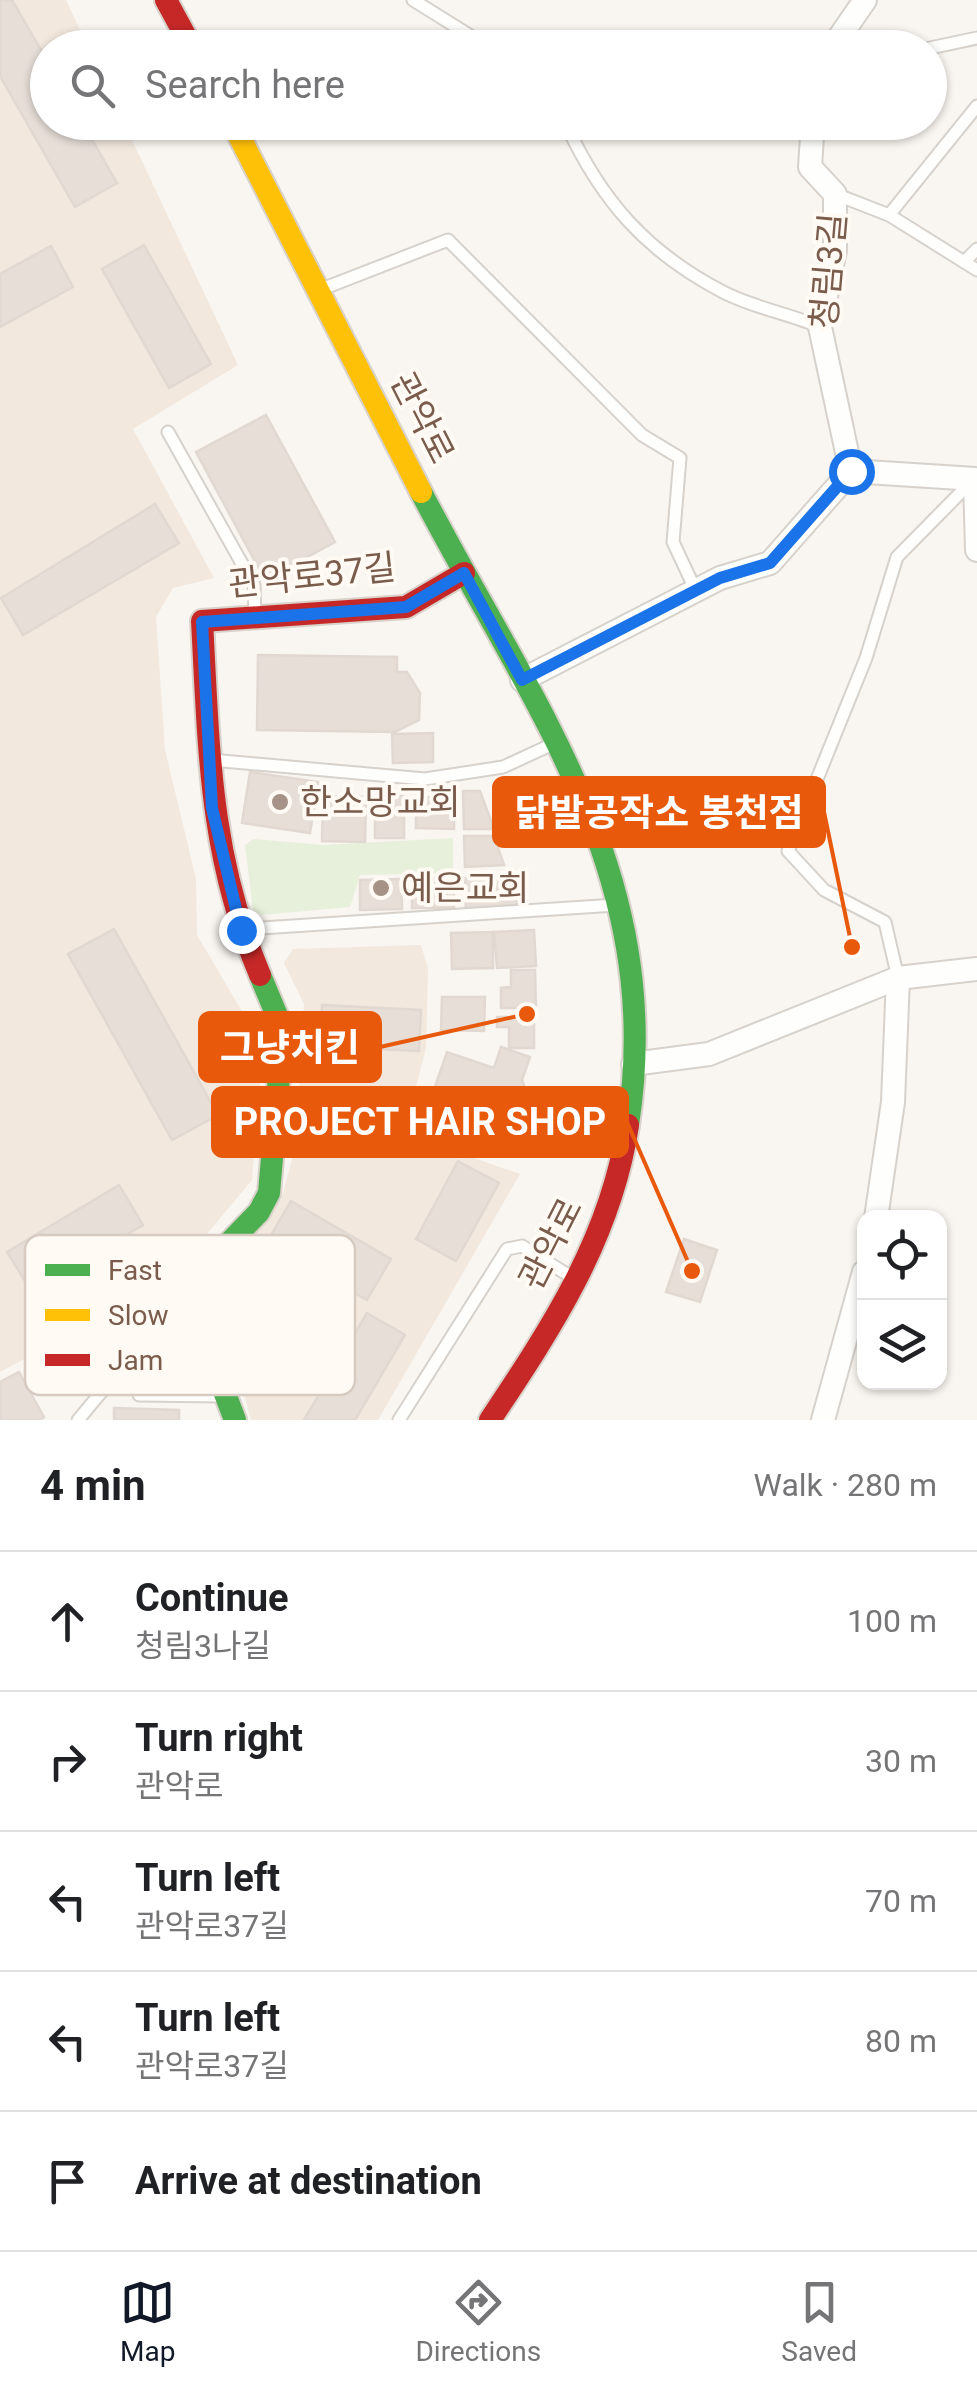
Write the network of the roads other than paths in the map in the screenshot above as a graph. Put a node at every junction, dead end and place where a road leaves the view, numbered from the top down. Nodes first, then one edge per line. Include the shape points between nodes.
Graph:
1 (166, 0) edge
2 (413, 0) edge
3 (865, 0) edge
4 (182, 30) edge
5 (461, 30) edge
6 (844, 30) edge
7 (977, 38) edge
8 (947, 44) edge
9 (977, 106) edge
10 (241, 140) edge
11 (575, 140) edge
12 (812, 140) edge
13 (835, 194) junction
14 (889, 215) junction
15 (977, 250) edge
16 (964, 262) junction
17 (977, 270) edge
18 (318, 291) junction
19 (820, 327) junction
20 (168, 432) dead end
21 (851, 471) junction
22 (976, 478) edge
23 (977, 550) edge
24 (464, 573) junction
25 (696, 591) junction
26 (255, 620) junction
27 (522, 680) junction
28 (557, 742) junction
29 (207, 760) junction
30 (619, 904) junction
31 (241, 930) junction
32 (977, 969) edge
33 (898, 978) junction
34 (633, 1064) junction
35 (877, 1210) edge
36 (237, 1235) edge
37 (576, 1280) junction
38 (857, 1297) edge
39 (99, 1395) edge
40 (139, 1395) dead end
41 (225, 1395) joint
42 (78, 1420) edge
43 (234, 1420) edge
44 (399, 1420) edge
45 (490, 1420) edge
46 (823, 1420) edge

1 - 4 main road
2 - 5 lane
3 - 6 street
7 - 8 lane
9 - 14 lane
10 - 18 main road, 관악로
11 - 19 lane via 614,209 639,235 727,294
12 - 13 street, 청림3길 via 810,167
13 - 14 lane
13 - 19 street, 청림3길 via 835,250
14 - 16 lane
15 - 16 lane
16 - 17 lane
18 - 24 main road, 관악로
18 - 25 lane via 448,240 642,435 680,458 673,542
19 - 21 street, 청림3길
20 - 26 lane via 254,585
21 - 22 street
21 - 25 street via 770,563
22 - 23 street
22 - 33 lane via 897,557 866,658 788,851 824,890 885,922
24 - 26 main road, 관악로37길 via 406,607
24 - 27 main road, 관악로
25 - 27 street
26 - 29 main road, 관악로37길 via 202,622
27 - 28 main road, 관악로
28 - 29 lane via 504,767 425,780
28 - 30 main road, 관악로 via 605,849
29 - 31 main road, 관악로37길
30 - 31 lane
30 - 34 main road, 관악로
31 - 36 main road, 관악로37길 via 283,1030 269,1193
32 - 33 street
33 - 34 street via 709,1054
33 - 35 street via 893,1102
34 - 37 main road, 관악로 via 614,1195
37 - 44 lane via 522,1246 506,1248
37 - 45 main road, 관악로
38 - 46 street
39 - 42 lane, 관악로37길
40 - 41 lane
41 - 43 main road

